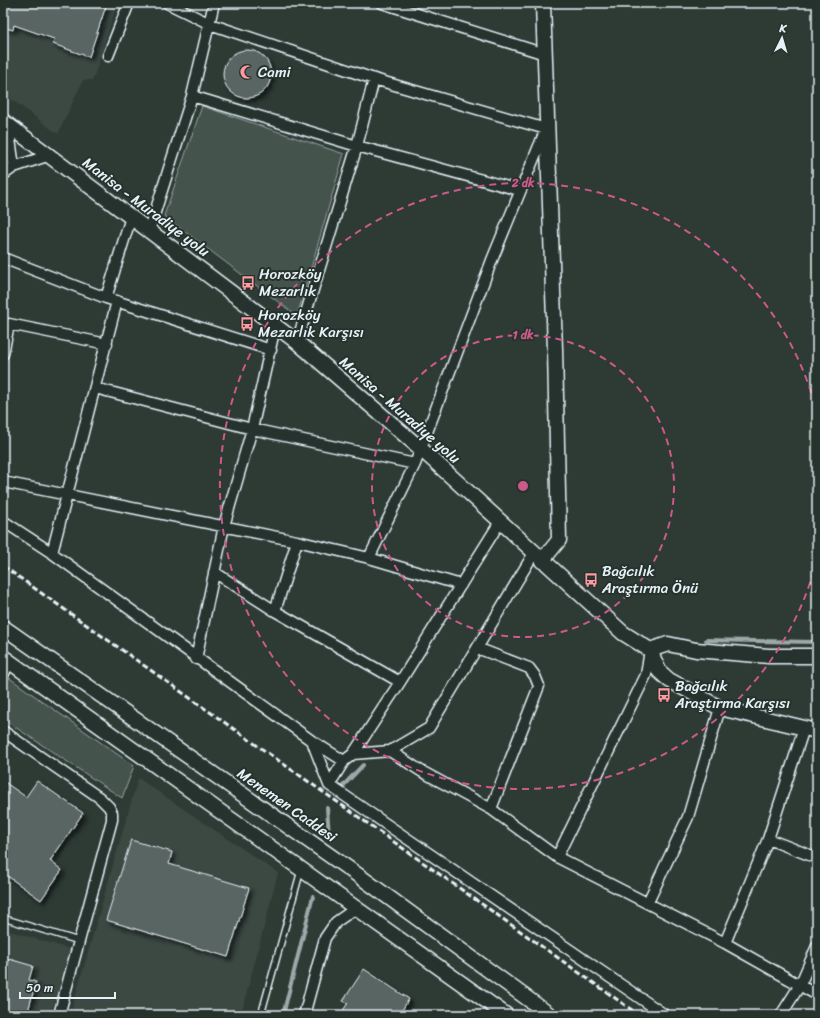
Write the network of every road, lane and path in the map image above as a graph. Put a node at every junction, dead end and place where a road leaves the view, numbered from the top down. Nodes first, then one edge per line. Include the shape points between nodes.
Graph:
1 (130, 3) edge
2 (167, 3) edge
3 (214, 3) edge
4 (382, 3) edge
5 (543, 3) edge
6 (210, 24) junction
7 (545, 54) junction
8 (108, 56) dead end
9 (374, 79) junction
10 (192, 96) junction
11 (6, 123) edge
12 (546, 129) junction
13 (357, 146) junction
14 (50, 156) junction
15 (14, 167) junction
16 (3, 175) edge
17 (519, 190) junction
18 (131, 217) junction
19 (148, 231) junction
20 (3, 258) edge
21 (106, 298) junction
22 (118, 301) junction
23 (275, 327) junction
24 (297, 342) junction
25 (107, 344) junction
26 (4, 347) edge
27 (271, 350) junction
28 (95, 388) junction
29 (252, 429) junction
30 (421, 449) junction
31 (415, 464) junction
32 (3, 482) edge
33 (66, 494) junction
34 (3, 521) edge
35 (500, 522) junction
36 (224, 526) junction
37 (298, 541) junction
38 (52, 553) junction
39 (538, 557) junction
40 (369, 558) junction
41 (214, 572) junction
42 (461, 585) junction
43 (275, 611) junction
44 (3, 627) edge
45 (477, 648) junction
46 (650, 650) junction
47 (817, 656) edge
48 (6, 659) edge
49 (196, 659) junction
50 (3, 675) edge
51 (400, 682) junction
52 (720, 708) junction
53 (810, 729) edge
54 (3, 731) edge
55 (312, 741) junction
56 (390, 751) junction
57 (353, 754) junction
58 (344, 761) junction
59 (329, 785) junction
60 (491, 810) junction
61 (768, 839) junction
62 (557, 857) junction
63 (817, 858) edge
64 (301, 869) junction
65 (648, 902) junction
66 (356, 908) junction
67 (3, 918) edge
68 (80, 942) junction
69 (725, 943) junction
70 (817, 946) edge
71 (800, 985) junction
72 (817, 995) edge
73 (59, 1015) edge
74 (261, 1015) edge
75 (304, 1015) edge
76 (506, 1015) edge
77 (550, 1015) edge
78 (664, 1015) edge
79 (781, 1015) edge

1 - 8 street
2 - 6 street
3 - 6 street
4 - 7 street
5 - 7 main road
6 - 9 street
6 - 10 street
7 - 12 main road
9 - 12 street
9 - 13 street
10 - 13 street
10 - 19 street
11 - 14 main road, Manisa - Muradiye yolu
11 - 15 street
12 - 17 street
12 - 39 main road via 555,350 559,540
13 - 17 street
13 - 24 street
14 - 15 street
14 - 18 main road, Manisa - Muradiye yolu
15 - 16 street
17 - 30 street
18 - 19 main road, Manisa - Muradiye yolu
18 - 21 street
19 - 23 main road, Manisa - Muradiye yolu
20 - 21 street
21 - 22 street
22 - 25 street
22 - 27 street
23 - 24 main road, Manisa - Muradiye yolu
23 - 27 street
24 - 30 main road, Manisa - Muradiye yolu
25 - 26 street via 10,324
25 - 28 street
27 - 29 street
28 - 29 street
28 - 33 street
29 - 31 street
29 - 36 street
30 - 31 street
30 - 35 main road, Manisa - Muradiye yolu
31 - 40 street
32 - 33 street
33 - 36 street
33 - 38 street
34 - 38 street
35 - 39 main road, Manisa - Muradiye yolu
35 - 42 street
36 - 37 street
36 - 41 street
37 - 40 street
37 - 43 street
38 - 49 street
39 - 45 street
39 - 46 main road, Manisa - Muradiye yolu via 623,633
40 - 42 street
41 - 43 street
41 - 49 street
42 - 51 street
43 - 51 street
44 - 77 main road, Menemen Caddesi via 362,878
45 - 56 street via 429,728
45 - 60 street via 529,668 539,686
46 - 47 main road via 668,644 696,650 769,656
46 - 52 main road via 659,671 669,680
46 - 62 street via 646,674
48 - 50 street
48 - 64 main road
49 - 55 street
51 - 57 street
52 - 53 main road
52 - 65 street via 688,817
53 - 61 street
54 - 68 street via 100,798 112,813
55 - 58 street
55 - 59 street
56 - 57 street
56 - 60 street
57 - 58 street
58 - 59 street
59 - 78 street
60 - 62 street
61 - 63 street
61 - 69 street
62 - 65 street
64 - 66 main road
64 - 74 lane
65 - 69 street
66 - 75 street via 336,922 325,938
66 - 76 main road
67 - 68 lane
68 - 73 street
69 - 71 street
70 - 71 street
71 - 72 street
71 - 79 street

